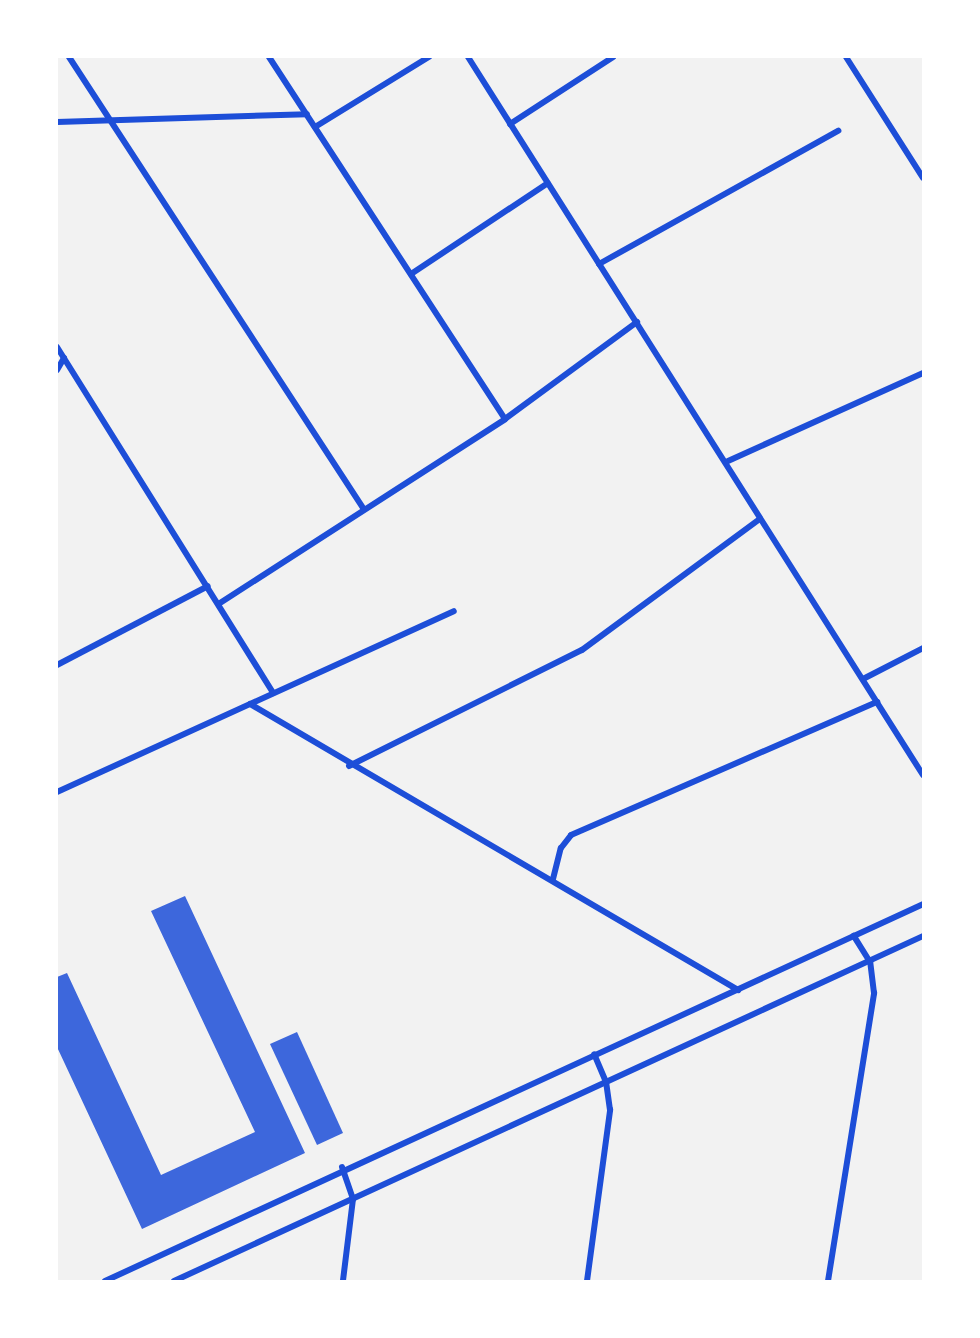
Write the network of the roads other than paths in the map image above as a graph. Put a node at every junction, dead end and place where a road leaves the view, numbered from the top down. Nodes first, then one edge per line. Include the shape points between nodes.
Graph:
1 (69, 57) edge
2 (269, 57) edge
3 (429, 57) edge
4 (468, 57) edge
5 (613, 57) edge
6 (846, 57) edge
7 (307, 114) junction
8 (112, 121) junction
9 (57, 122) edge
10 (510, 124) junction
11 (315, 127) junction
12 (838, 131) dead end
13 (923, 178) edge
14 (548, 183) junction
15 (598, 264) junction
16 (411, 274) junction
17 (637, 322) junction
18 (57, 347) edge
19 (64, 358) junction
20 (57, 370) edge
21 (923, 374) edge
22 (506, 419) junction
23 (728, 461) junction
24 (363, 508) junction
25 (760, 519) junction
26 (208, 586) junction
27 (220, 603) junction
28 (454, 611) dead end
29 (923, 648) edge
30 (57, 665) edge
31 (863, 679) junction
32 (273, 693) junction
33 (876, 702) junction
34 (250, 704) junction
35 (349, 766) junction
36 (923, 775) edge
37 (57, 792) edge
38 (553, 879) junction
39 (923, 904) edge
40 (854, 936) junction
41 (923, 936) edge
42 (870, 962) junction
43 (738, 990) junction
44 (594, 1054) junction
45 (606, 1082) junction
46 (342, 1167) junction
47 (353, 1199) junction
48 (105, 1281) edge
49 (174, 1281) edge
50 (343, 1281) edge
51 (587, 1281) edge
52 (828, 1281) edge

1 - 8 street
2 - 7 street
3 - 11 street
4 - 10 street
5 - 10 street
6 - 13 street
7 - 8 street
7 - 11 street
8 - 9 street
8 - 24 street
10 - 14 street
11 - 16 street
12 - 15 street
14 - 15 street
14 - 16 street
15 - 17 street
16 - 22 street
17 - 22 street
17 - 23 street
18 - 19 street
19 - 20 street
19 - 26 street
21 - 23 street
22 - 24 street
23 - 25 street
24 - 27 street
25 - 31 street
25 - 35 street via 582,650
26 - 27 street
26 - 30 street
27 - 32 street
28 - 32 street
29 - 31 street
31 - 33 street
32 - 34 street
33 - 36 street
33 - 38 street via 571,835 561,848
34 - 35 street
34 - 37 street
35 - 38 street
38 - 43 street
39 - 40 street
40 - 42 street
40 - 43 street
41 - 42 street
42 - 45 street
42 - 52 street via 870,1024
43 - 44 street
44 - 45 street
44 - 46 street
45 - 47 street
45 - 51 street via 610,1110
46 - 47 street
46 - 48 street
47 - 49 street
47 - 50 street

